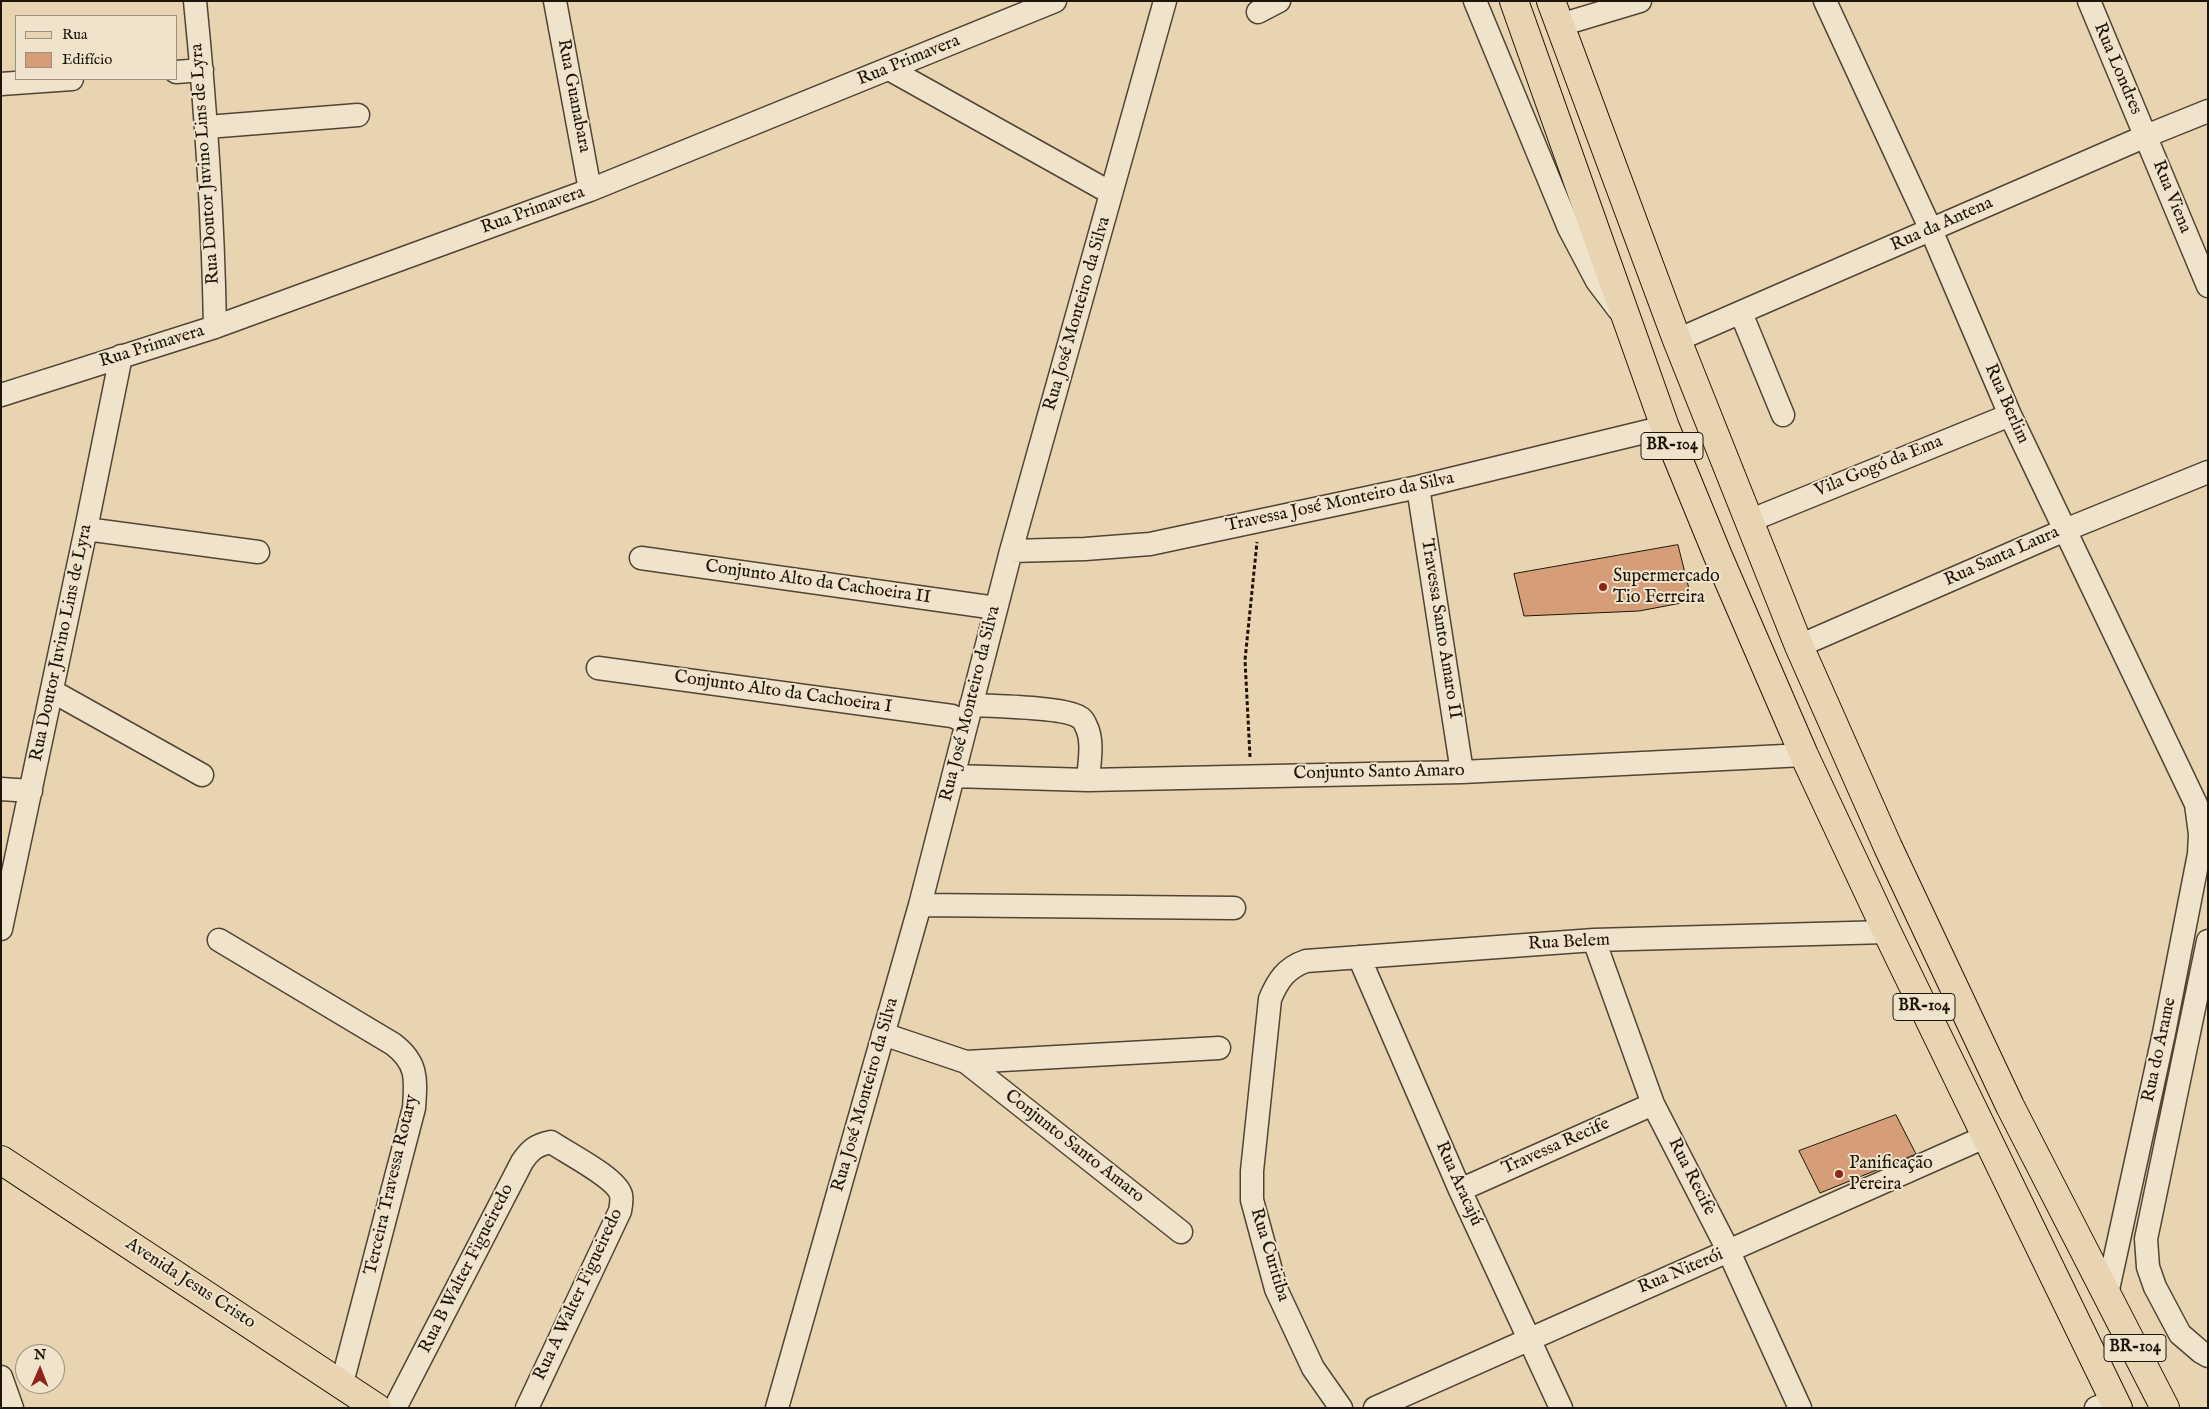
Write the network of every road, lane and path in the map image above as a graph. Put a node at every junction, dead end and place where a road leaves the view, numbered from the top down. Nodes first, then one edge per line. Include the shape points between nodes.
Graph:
1 (195, 1) edge
2 (555, 1) edge
3 (1056, 1) edge
4 (1166, 1) edge
5 (1279, 1) edge
6 (1475, 1) edge
7 (1514, 1) edge
8 (1640, 1) edge
9 (1825, 1) edge
10 (2089, 1) edge
11 (1258, 12) dead end
12 (1556, 13) edge
13 (888, 69) junction
14 (202, 70) junction
15 (178, 72) edge
16 (58, 80) edge
17 (1, 84) edge
18 (2208, 111) edge
19 (358, 115) dead end
20 (207, 127) junction
21 (2146, 136) junction
22 (590, 190) junction
23 (1111, 193) junction
24 (1931, 230) junction
25 (2208, 286) edge
26 (1742, 313) junction
27 (1626, 319) junction
28 (215, 327) junction
29 (1677, 340) junction
30 (121, 356) junction
31 (1, 396) edge
32 (1783, 415) dead end
33 (2010, 415) junction
34 (1665, 427) junction
35 (2208, 472) edge
36 (1418, 487) junction
37 (1749, 520) junction
38 (1260, 522) junction
39 (86, 529) junction
40 (2065, 530) junction
41 (1011, 550) junction
42 (258, 552) dead end
43 (640, 558) dead end
44 (996, 608) junction
45 (1799, 646) junction
46 (598, 668) dead end
47 (52, 691) junction
48 (969, 713) junction
49 (1804, 755) junction
50 (1462, 772) junction
51 (202, 775) dead end
52 (953, 776) junction
53 (1251, 776) junction
54 (1088, 780) junction
55 (1, 789) edge
56 (31, 791) junction
57 (2196, 804) joint
58 (920, 905) junction
59 (1234, 908) dead end
60 (1, 929) edge
61 (1887, 932) junction
62 (219, 940) dead end
63 (1594, 940) junction
64 (2208, 941) edge
65 (1359, 957) junction
66 (1270, 999) joint
67 (883, 1034) junction
68 (1219, 1048) dead end
69 (966, 1062) junction
70 (1653, 1104) junction
71 (1987, 1136) junction
72 (550, 1142) joint
73 (1, 1160) edge
74 (1460, 1190) junction
75 (1182, 1232) dead end
76 (1729, 1252) junction
77 (2107, 1294) junction
78 (1529, 1338) junction
79 (2208, 1356) edge
80 (2, 1377) edge
81 (359, 1400) edge
82 (2110, 1405) edge
83 (12, 1408) edge
84 (395, 1408) edge
85 (528, 1408) edge
86 (778, 1408) edge
87 (1341, 1408) edge
88 (1375, 1408) edge
89 (1561, 1408) edge
90 (1800, 1408) edge
91 (2165, 1408) edge

1 - 14 street, Rua Doutor Juvino Lins de Lyra
2 - 22 street, Rua Guanabara
3 - 13 street, Rua Primavera
4 - 23 street, Rua José Monteiro da Silva
5 - 11 street
6 - 27 street via 1568,228 1609,300
7 - 27 main road, BR-104
8 - 12 street
9 - 24 street, Rua Berlim
10 - 21 street, Rua Londres
12 - 29 main road, BR-104
13 - 22 street, Rua Primavera
13 - 23 street
14 - 15 street
14 - 20 street, Rua Doutor Juvino Lins de Lyra
16 - 17 street
18 - 21 street, Rua da Antena
19 - 20 street
20 - 28 street, Rua Doutor Juvino Lins de Lyra
21 - 24 street, Rua da Antena
21 - 25 street, Rua Viena
22 - 28 street, Rua Primavera
23 - 41 street, Rua José Monteiro da Silva
24 - 26 street, Rua da Antena
24 - 33 street, Rua Berlim
26 - 29 street, Rua da Antena
26 - 32 street
27 - 34 main road, BR-104
28 - 30 street, Rua Primavera
29 - 37 main road, BR-104
30 - 31 street, Rua Primavera
30 - 39 street, Rua Doutor Juvino Lins de Lyra
33 - 37 street, Vila Gogó da Ema
33 - 40 street, Rua Berlim
34 - 36 street, Travessa José Monteiro da Silva
34 - 49 main road, BR-104
35 - 40 street, Rua Santa Laura
36 - 38 street, Travessa José Monteiro da Silva
36 - 50 street, Travessa Santo Amaro II
37 - 45 main road, BR-104
38 - 41 street, Travessa José Monteiro da Silva via 1150,544
38 - 53 path via 1245,660
39 - 42 street
39 - 47 street, Rua Doutor Juvino Lins de Lyra
40 - 45 street, Rua Santa Laura
40 - 57 street, Rua Berlim
41 - 44 street, Rua José Monteiro da Silva
43 - 44 street, Conjunto Alto da Cachoeira II
44 - 48 street, Rua José Monteiro da Silva
45 - 77 main road, BR-104 via 1888,847 2010,1106
46 - 48 street, Conjunto Alto da Cachoeira I via 952,716
47 - 51 street
47 - 56 street, Rua Doutor Juvino Lins de Lyra
48 - 52 street, Rua José Monteiro da Silva
48 - 54 street, Conjunto Alto da Cachoeira I via 1040,709 1068,712 1080,717 1087,728 1090,743
49 - 50 street, Conjunto Santo Amaro
49 - 61 main road, BR-104
50 - 53 street, Conjunto Santo Amaro
52 - 54 street, Conjunto Santo Amaro
52 - 58 street, Rua José Monteiro da Silva
53 - 54 street, Conjunto Santo Amaro
55 - 56 street
56 - 60 street, Rua Doutor Juvino Lins de Lyra
57 - 77 street, Rua do Arame via 2199,854
58 - 59 street
58 - 67 street, Rua José Monteiro da Silva
61 - 63 street, Rua Belem
61 - 71 main road, BR-104
62 - 81 street, Terceira Travessa Rotary via 393,1044 405,1054 414,1073 414,1108
63 - 65 street, Rua Belem
63 - 70 street, Rua Recife
64 - 79 street via 2146,1239 2148,1267 2155,1287 2180,1334
65 - 66 street, Rua Belem via 1306,961 1291,966
65 - 74 street, Rua Aracajú
66 - 87 street, Rua Curitiba via 1252,1171 1252,1200 1276,1289 1313,1368
67 - 69 street, Conjunto Santo Amaro
67 - 86 street, Rua José Monteiro da Silva
68 - 69 street, Conjunto Santo Amaro
69 - 75 street, Conjunto Santo Amaro
70 - 74 street, Travessa Recife
70 - 76 street, Rua Recife
71 - 76 street, Rua Niterói
71 - 82 main road, BR-104
72 - 84 street, Rua B Walter Figueiredo via 530,1150 522,1162
72 - 85 street, Rua A Walter Figueiredo via 614,1183 622,1196 620,1211
73 - 81 main road, Avenida Jesus Cristo
74 - 78 street, Rua Aracajú
76 - 78 street, Rua Niterói
76 - 90 street, Rua Recife
77 - 91 main road, BR-104
78 - 88 street, Rua Niterói
78 - 89 street, Rua Aracajú
80 - 83 street

